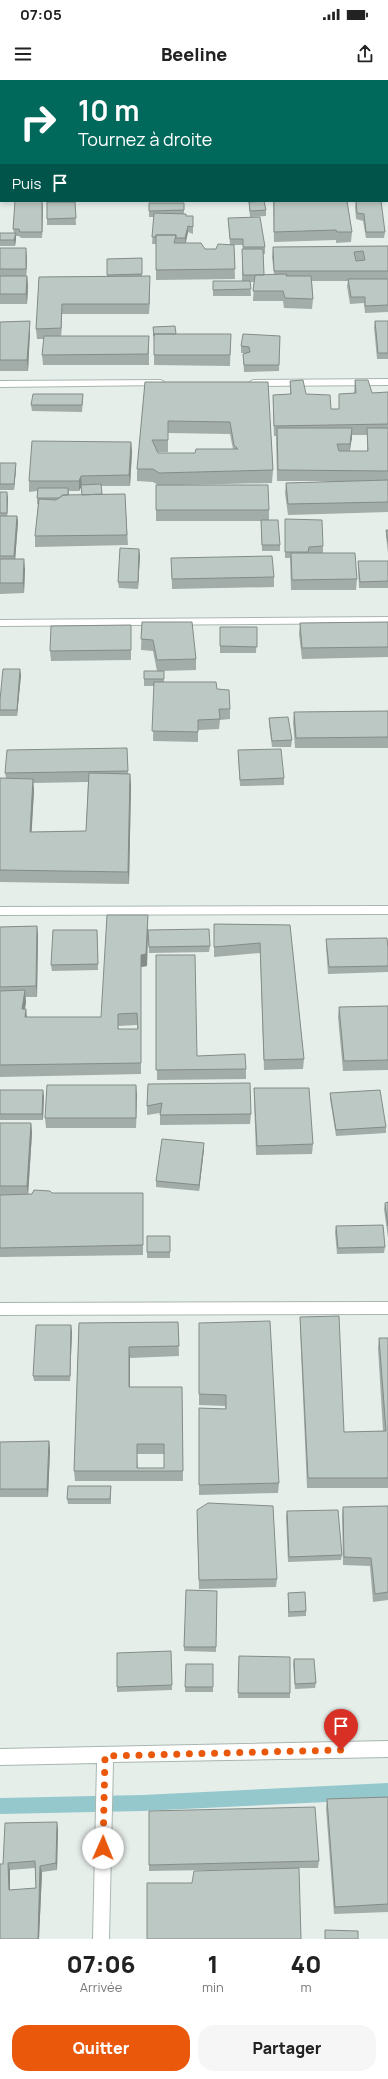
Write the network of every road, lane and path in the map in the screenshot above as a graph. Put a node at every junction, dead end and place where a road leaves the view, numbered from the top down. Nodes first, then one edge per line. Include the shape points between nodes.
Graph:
1 (388, 382) edge
2 (174, 383) edge
3 (246, 383) edge
4 (0, 384) edge
5 (388, 620) edge
6 (0, 623) edge
7 (388, 910) edge
8 (0, 911) edge
9 (388, 1308) edge
10 (0, 1309) edge
11 (388, 1749) edge
12 (105, 1756) junction
13 (0, 1757) edge
14 (101, 1939) edge

1 - 3 street
2 - 4 street
5 - 6 street
7 - 8 street
9 - 10 street
11 - 12 street
12 - 13 street
12 - 14 street

